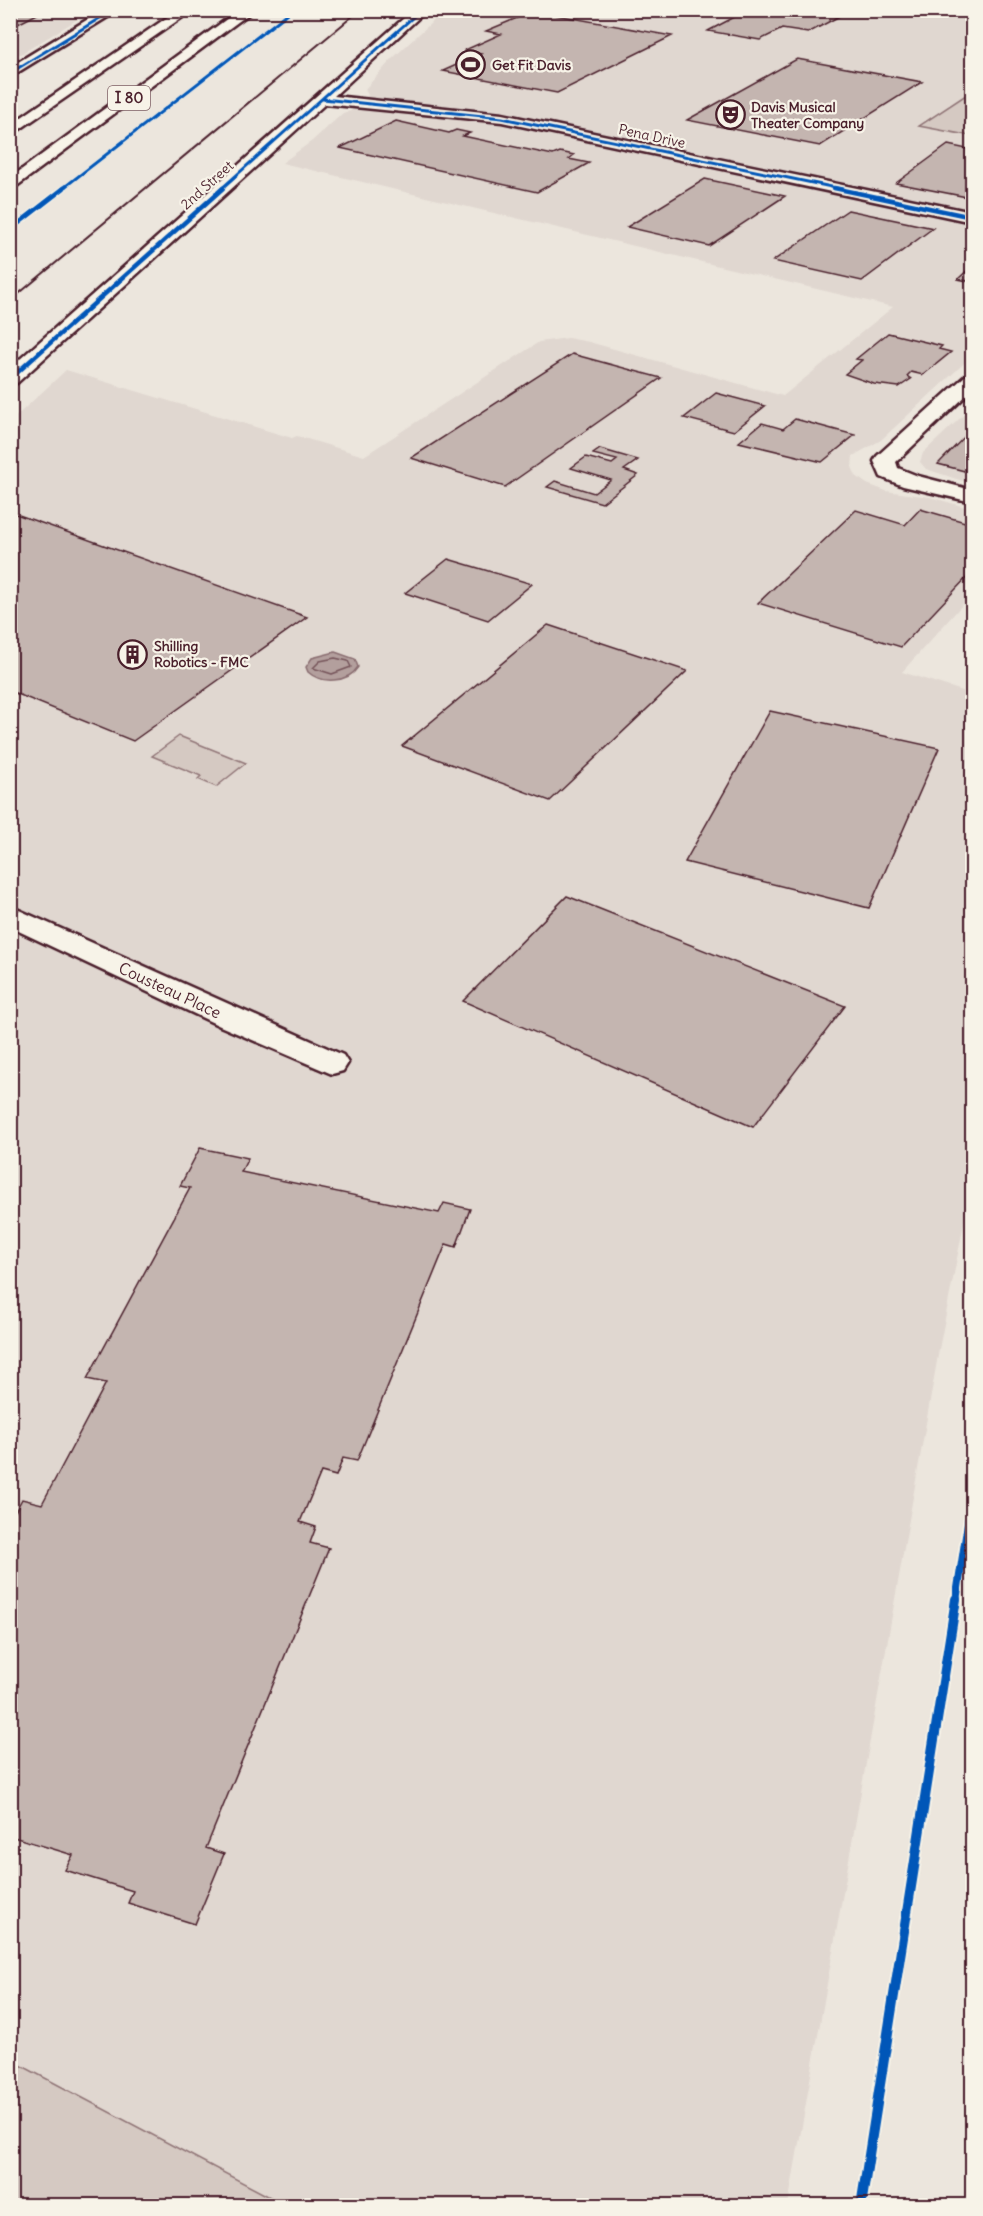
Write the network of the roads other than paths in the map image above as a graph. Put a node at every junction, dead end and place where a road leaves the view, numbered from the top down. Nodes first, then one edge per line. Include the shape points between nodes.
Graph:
1 (113, 10) edge
2 (187, 10) edge
3 (248, 10) edge
4 (421, 10) edge
5 (10, 73) edge
6 (323, 99) junction
7 (10, 132) edge
8 (10, 186) edge
9 (972, 217) edge
10 (10, 379) edge
11 (972, 380) edge
12 (972, 496) edge
13 (10, 915) edge
14 (332, 1063) dead end

1 - 5 main road
2 - 7 main road, I 80
3 - 8 main road, I 80
4 - 6 main road, 2nd Street
6 - 9 main road, Pena Drive via 502,118
6 - 10 main road, 2nd Street
11 - 12 main road via 885,461 889,472 911,481
13 - 14 main road, Cousteau Place

